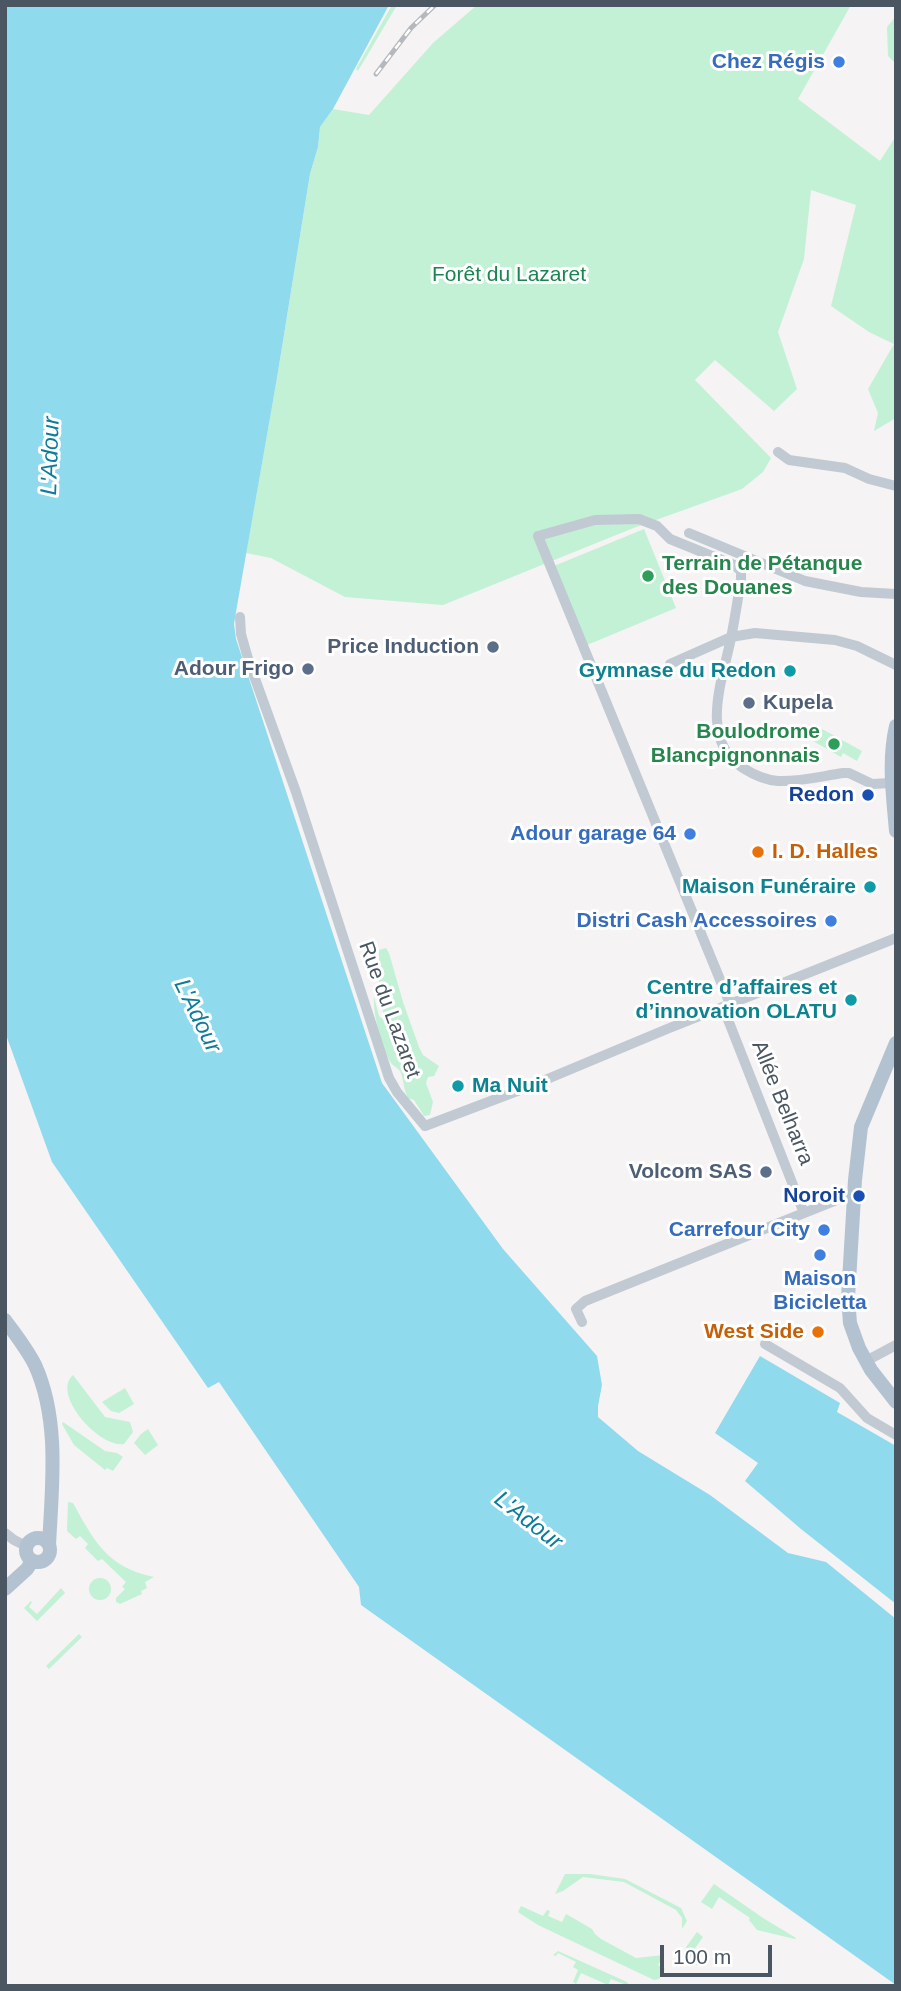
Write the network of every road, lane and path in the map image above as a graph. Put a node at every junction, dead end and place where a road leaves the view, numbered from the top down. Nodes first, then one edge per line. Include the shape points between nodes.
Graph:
1 (778, 452) dead end
2 (896, 486) edge
3 (689, 533) dead end
4 (896, 594) edge
5 (240, 617) dead end
6 (731, 637) junction
7 (670, 664) dead end
8 (896, 665) edge
9 (896, 726) edge
10 (891, 783) junction
11 (896, 831) edge
12 (896, 938) edge
13 (727, 1006) junction
14 (896, 1043) edge
15 (854, 1198) junction
16 (804, 1213) junction
17 (5, 1320) edge
18 (582, 1322) dead end
19 (765, 1344) dead end
20 (892, 1347) edge
21 (866, 1361) junction
22 (896, 1402) edge
23 (896, 1435) edge
24 (5, 1533) edge
25 (47, 1538) junction
26 (26, 1546) junction
27 (32, 1561) junction
28 (5, 1589) edge

1 - 2 street via 789,460 845,468
3 - 4 street via 805,581
5 - 13 street, Rue du Lazaret via 249,662 389,1078 425,1126
6 - 7 street
6 - 8 street via 755,633 835,640
6 - 10 street via 716,716 725,749 738,765 770,780 849,773 872,784
6 - 13 street, Allée Belharra via 741,579 741,571 734,565 670,539 657,526 639,519 595,520 538,536
9 - 10 main road
10 - 11 main road
12 - 13 street, Rue du Lazaret
13 - 16 street, Allée Belharra
14 - 15 main road via 861,1127
15 - 16 street
15 - 21 main road via 849,1311
16 - 18 street via 585,1301 576,1309
17 - 25 main road via 34,1363 45,1394 52,1470
19 - 23 street via 840,1388 867,1418
20 - 21 street
21 - 22 main road
24 - 26 street
25 - 26 main road via 31,1540
25 - 27 main road via 47,1560
26 - 27 main road
27 - 28 main road

